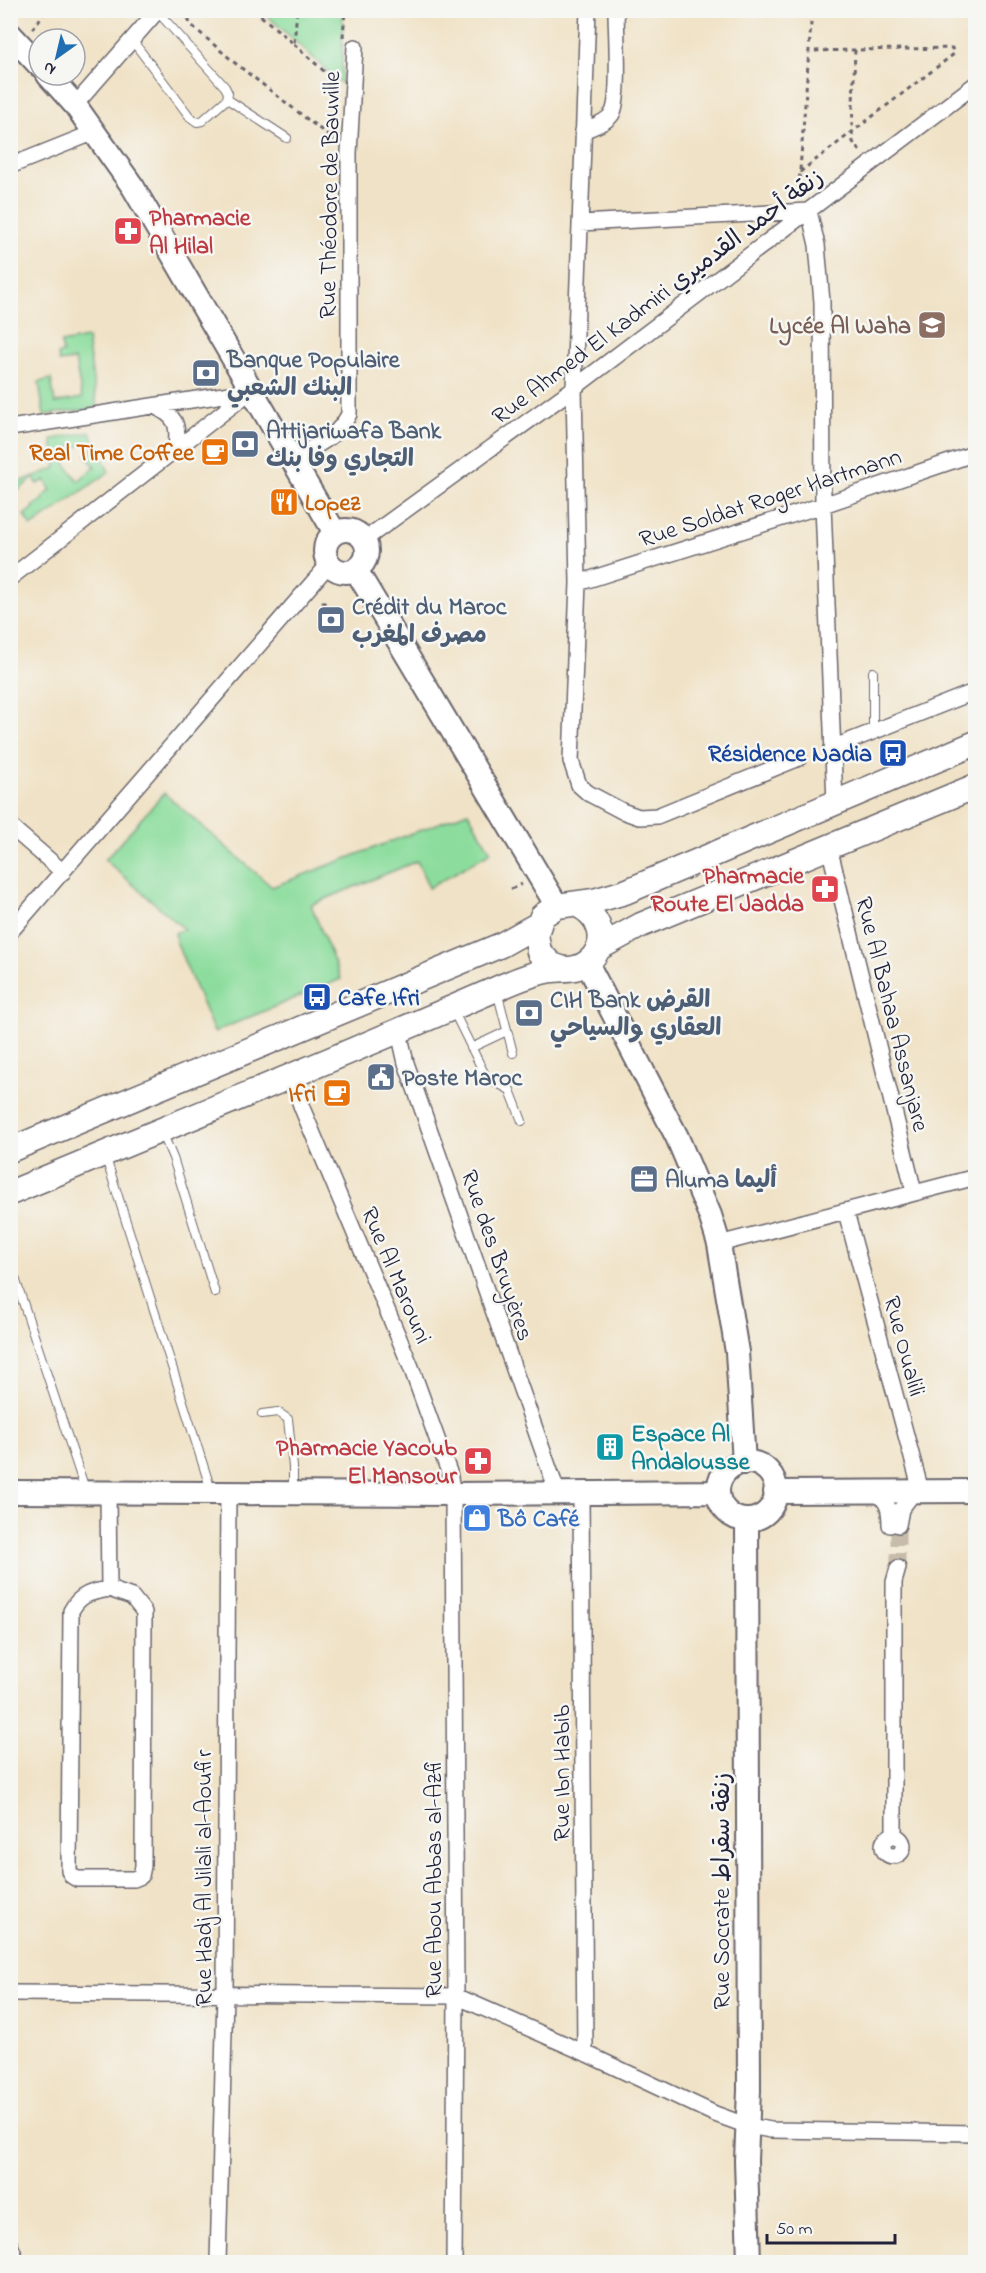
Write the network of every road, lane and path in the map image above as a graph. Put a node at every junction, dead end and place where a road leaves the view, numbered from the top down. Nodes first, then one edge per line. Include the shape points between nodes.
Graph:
1 (47, 10) edge
2 (186, 10) edge
3 (254, 10) edge
4 (263, 10) edge
5 (297, 10) edge
6 (588, 10) edge
7 (616, 10) edge
8 (812, 10) edge
9 (157, 11) edge
10 (261, 16) junction
11 (15, 39) edge
12 (132, 40) junction
13 (294, 44) junction
14 (355, 47) dead end
15 (855, 50) junction
16 (809, 51) junction
17 (27, 52) edge
18 (975, 84) edge
19 (339, 85) dead end
20 (59, 87) edge
21 (227, 99) junction
22 (75, 105) junction
23 (583, 131) junction
24 (95, 132) junction
25 (852, 132) junction
26 (287, 138) dead end
27 (334, 140) dead end
28 (871, 163) junction
29 (10, 166) edge
30 (800, 172) junction
31 (803, 211) junction
32 (580, 223) junction
33 (574, 388) junction
34 (252, 390) junction
35 (154, 406) junction
36 (10, 428) edge
37 (176, 448) junction
38 (975, 453) edge
39 (293, 459) junction
40 (823, 505) junction
41 (335, 533) junction
42 (364, 540) junction
43 (329, 564) junction
44 (356, 570) junction
45 (10, 578) edge
46 (578, 583) junction
47 (322, 602) dead end
48 (326, 605) dead end
49 (873, 672) dead end
50 (975, 691) edge
51 (873, 732) junction
52 (975, 743) edge
53 (832, 748) junction
54 (799, 758) dead end
55 (975, 786) edge
56 (835, 803) junction
57 (10, 826) edge
58 (829, 847) junction
59 (63, 872) junction
60 (522, 884) dead end
61 (511, 890) dead end
62 (566, 905) junction
63 (537, 925) junction
64 (10, 932) edge
65 (593, 956) junction
66 (561, 968) junction
67 (496, 989) junction
68 (452, 1008) junction
69 (507, 1031) junction
70 (399, 1032) junction
71 (471, 1048) junction
72 (513, 1053) dead end
73 (291, 1077) junction
74 (522, 1121) dead end
75 (162, 1130) junction
76 (10, 1150) edge
77 (105, 1154) junction
78 (975, 1177) edge
79 (914, 1192) junction
80 (10, 1193) edge
81 (846, 1212) junction
82 (720, 1244) junction
83 (10, 1263) edge
84 (215, 1293) dead end
85 (262, 1414) dead end
86 (744, 1462) junction
87 (871, 1491) junction
88 (918, 1491) junction
89 (975, 1491) edge
90 (10, 1492) edge
91 (718, 1492) junction
92 (776, 1492) junction
93 (97, 1493) junction
94 (293, 1493) junction
95 (581, 1493) junction
96 (220, 1494) junction
97 (453, 1494) junction
98 (558, 1494) junction
99 (747, 1520) junction
100 (894, 1572) tunnel mouth
101 (109, 1589) junction
102 (894, 1836) dead end
103 (10, 1992) edge
104 (225, 1993) junction
105 (456, 1996) junction
106 (585, 2053) junction
107 (748, 2126) junction
108 (975, 2133) edge
109 (10, 2245) edge
110 (17, 2262) edge
111 (218, 2262) edge
112 (454, 2262) edge
113 (749, 2262) edge

1 - 11 path
2 - 27 path via 190,24 199,32
3 - 10 path
4 - 10 path
5 - 13 path
6 - 23 street
7 - 23 street via 616,100 612,115
8 - 16 path
9 - 12 street
9 - 21 lane via 225,87
10 - 13 path
11 - 17 street
12 - 21 lane via 196,122
12 - 22 street
13 - 19 path
14 - 39 street, Rue Théodore de Bauville via 349,153 349,414 332,437
15 - 16 path
15 - 25 path
15 - 25 path via 952,48 954,54
16 - 30 path
18 - 28 street, Rue Ahmed El Kadmiri زنقة أحمد القدميري
20 - 22 street
21 - 26 lane
22 - 24 street
23 - 32 street
24 - 29 street
24 - 34 street via 133,187
25 - 28 path via 853,142
25 - 30 path
28 - 31 street, Rue Ahmed El Kadmiri زنقة أحمد القدميري
30 - 31 path
31 - 32 street
31 - 33 street, Rue Ahmed El Kadmiri زنقة أحمد القدميري
31 - 40 street via 818,245 822,302
32 - 33 street
33 - 42 street, Rue Ahmed El Kadmiri زنقة أحمد القدميري
33 - 46 street
34 - 35 street
34 - 37 street
34 - 39 street
35 - 36 street
35 - 37 street via 168,413 176,424
37 - 45 street
38 - 40 street, Rue Soldat Roger Hartmann
39 - 41 street
40 - 46 street, Rue Soldat Roger Hartmann
40 - 53 street
41 - 42 street via 348,530
41 - 43 street via 325,550
42 - 44 street via 366,559
43 - 44 street via 340,571
43 - 59 street
44 - 62 street
46 - 54 street via 571,761 579,785 588,793 639,817 657,816
47 - 48 path
49 - 51 lane
50 - 51 street
51 - 53 street
52 - 56 main road
53 - 56 street
55 - 58 main road
56 - 62 main road via 625,892
57 - 59 street
58 - 65 main road via 641,925
58 - 79 street, Rue Al Bahaa Assanjare
59 - 64 street
60 - 61 path
62 - 63 main road via 542,916
62 - 65 main road via 584,908 597,921 601,940
63 - 66 main road via 539,952
63 - 76 main road via 501,945
65 - 66 main road via 579,967
65 - 82 street via 677,1137
66 - 67 main road
67 - 68 main road
67 - 69 lane
68 - 70 main road
68 - 71 lane
69 - 71 lane
69 - 72 lane
70 - 73 main road
70 - 98 street, Rue des Bruyères via 406,1062
71 - 74 lane via 486,1077 510,1090
73 - 75 main road
73 - 97 street, Rue Al Marouni via 411,1367 449,1472
75 - 77 main road
75 - 84 lane
77 - 80 main road
77 - 96 lane
78 - 79 street
79 - 81 street
81 - 82 street
81 - 88 street, Rue Oualili
82 - 86 street via 737,1352
83 - 93 lane
85 - 94 lane via 278,1412 288,1419
86 - 91 street via 725,1472
86 - 92 street via 766,1470
87 - 88 street
87 - 88 street via 882,1497 894,1525 901,1509
87 - 92 street
88 - 89 street
90 - 93 street
91 - 95 street
91 - 99 street via 727,1512
92 - 99 street via 767,1512
93 - 96 street
93 - 101 street
94 - 96 street
94 - 97 street
95 - 98 street
95 - 106 street, Rue Ibn Habib
96 - 104 street, Rue Hadj Al Jilali al-Aoufir
97 - 98 street
97 - 105 street, Rue Abou Abbas al-Azfi
99 - 107 street, Rue Socrate زنقة سقراط
100 - 102 street
101 - 101 street via 83,1595 71,1611 69,1871 77,1879 134,1880 141,1876 143,1866 144,1612 132,1597
103 - 104 street
104 - 105 street
104 - 111 street, Rue Hadj Al Jilali al-Aoufir
105 - 106 street
105 - 112 street, Rue Abou Abbas al-Azfi
106 - 107 street
107 - 108 street via 771,2130
107 - 113 street, Rue Socrate زنقة سقراط
109 - 110 street

